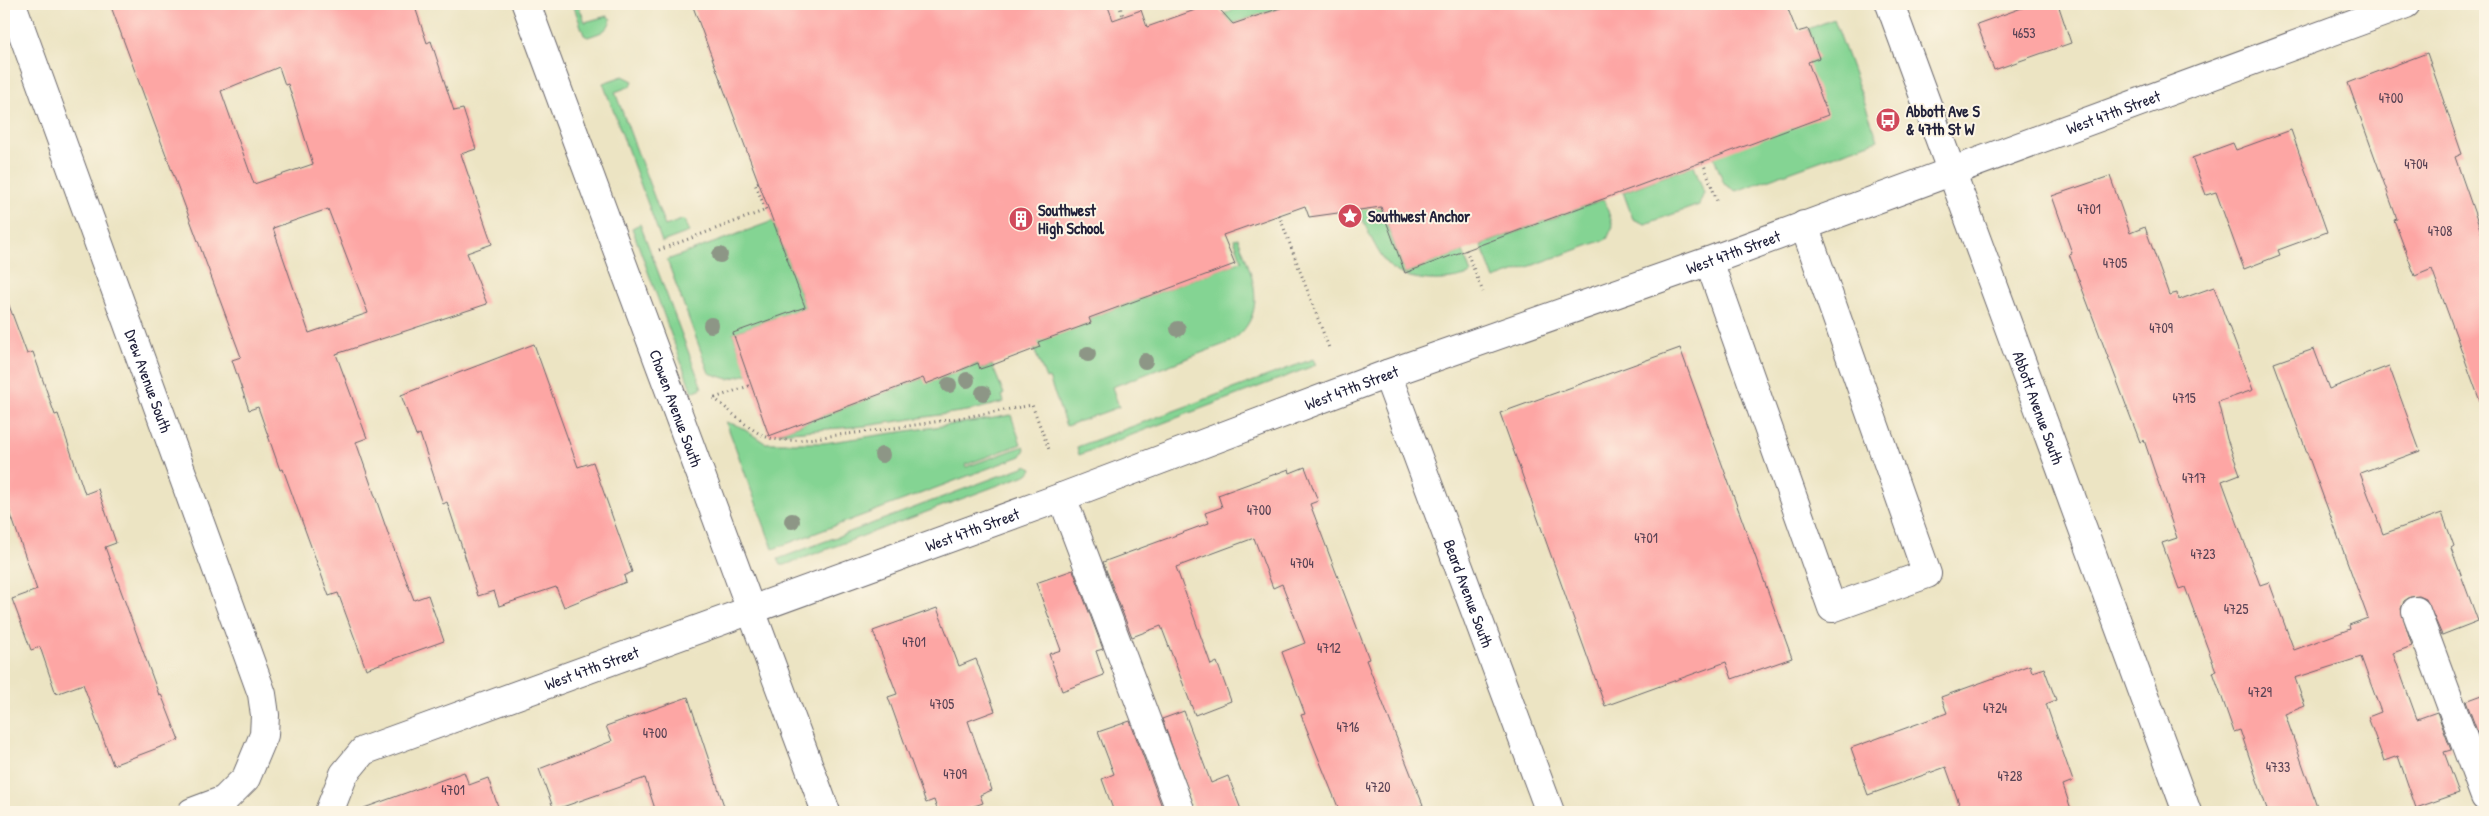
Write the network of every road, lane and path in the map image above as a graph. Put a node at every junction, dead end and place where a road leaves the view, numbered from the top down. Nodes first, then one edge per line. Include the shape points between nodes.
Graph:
1 (12, 4) edge
2 (526, 4) edge
3 (1119, 4) edge
4 (1197, 4) edge
5 (1890, 4) edge
6 (2406, 4) edge
7 (1198, 9) dead end
8 (1123, 16) dead end
9 (1703, 162) dead end
10 (1951, 171) junction
11 (759, 182) dead end
12 (1718, 204) dead end
13 (1279, 215) dead end
14 (1804, 226) junction
15 (659, 250) dead end
16 (1466, 250) dead end
17 (1709, 261) junction
18 (1483, 292) dead end
19 (1329, 348) dead end
20 (1387, 374) junction
21 (751, 385) dead end
22 (1050, 452) dead end
23 (1062, 498) junction
24 (751, 610) junction
25 (2416, 611) dead end
26 (2485, 797) edge
27 (192, 812) edge
28 (329, 812) edge
29 (826, 812) edge
30 (1181, 812) edge
31 (1550, 812) edge
32 (2187, 812) edge

1 - 27 street, Drew Avenue South via 262,694 266,715 264,735 246,778 224,800
2 - 24 street, Chowen Avenue South
3 - 8 path
4 - 7 path
5 - 10 street, Abbott Avenue South
6 - 10 street, West 47th Street
9 - 12 path
10 - 14 street, West 47th Street
10 - 32 street, Abbott Avenue South
11 - 15 path via 755,184 766,210
13 - 19 path
14 - 17 street, West 47th Street
14 - 17 street via 1927,574 1832,608
16 - 18 path
17 - 20 street, West 47th Street
20 - 23 street, West 47th Street
20 - 31 street, Beard Avenue South
21 - 22 path via 714,398 757,432 770,438 802,439 900,428 1032,406
23 - 24 street, West 47th Street
23 - 30 street
24 - 28 street, West 47th Street via 363,751 344,774
24 - 29 street, Chowen Avenue South
25 - 26 street

